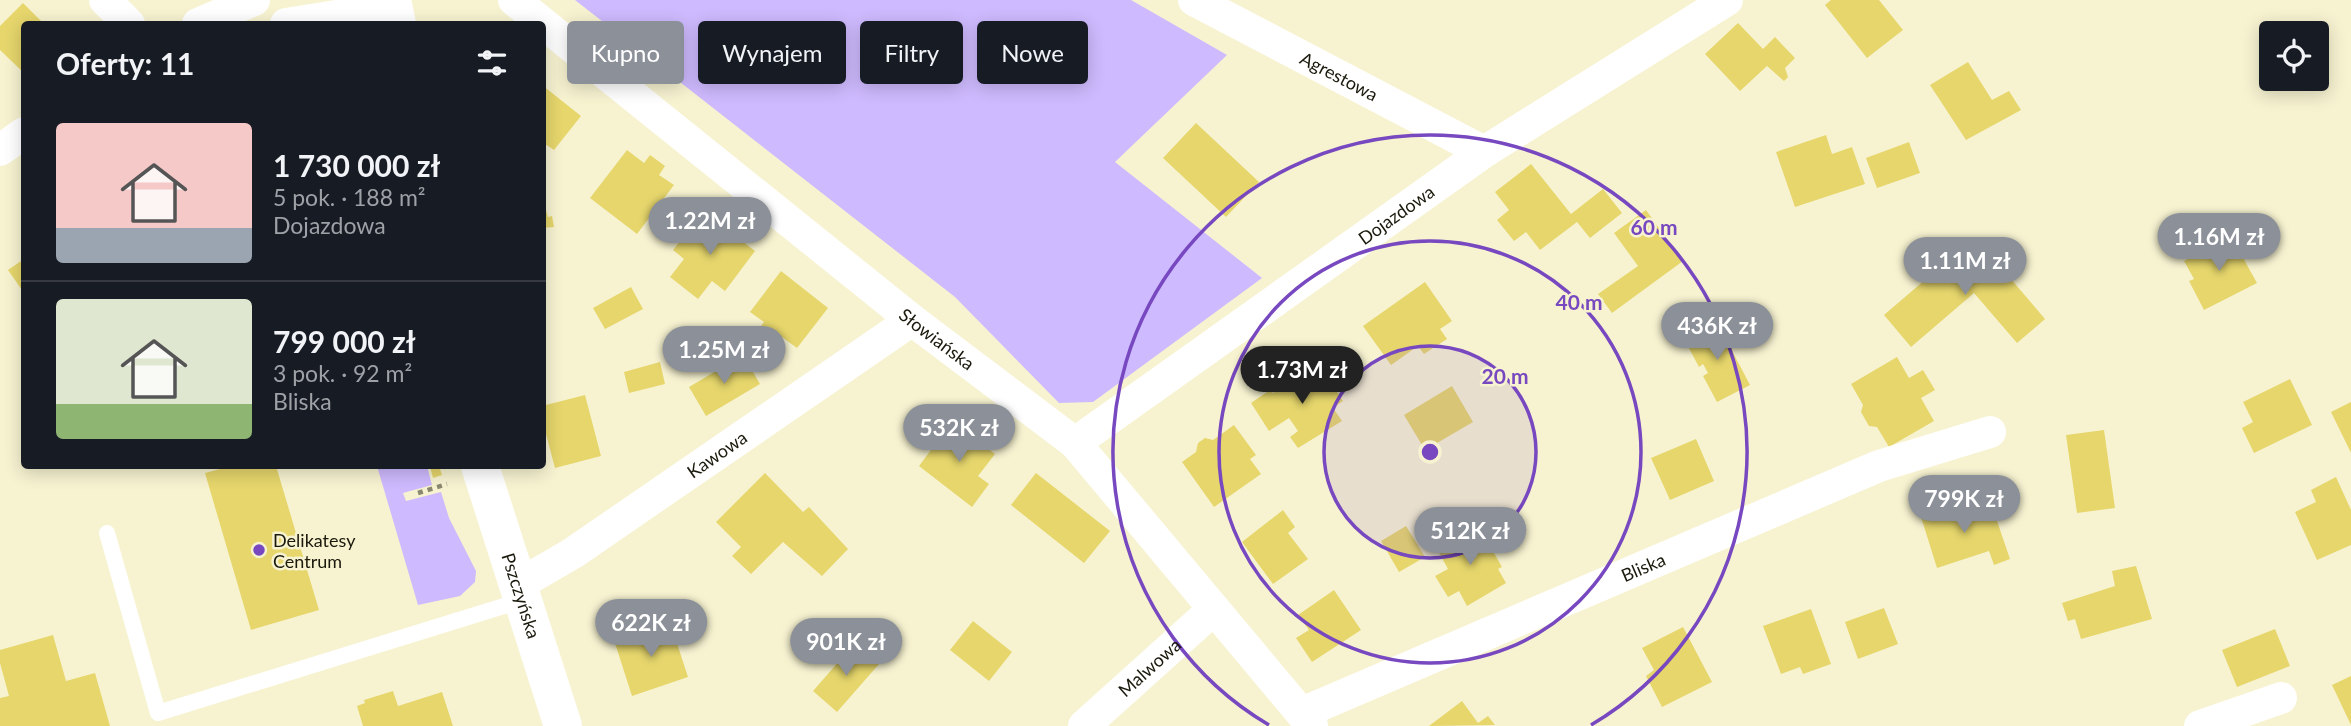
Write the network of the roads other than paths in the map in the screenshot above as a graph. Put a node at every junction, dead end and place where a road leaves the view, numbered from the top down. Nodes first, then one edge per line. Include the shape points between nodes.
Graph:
1 (105, 0) edge
2 (254, 0) edge
3 (514, 0) edge
4 (1194, 0) edge
5 (1727, 0) edge
6 (394, 11) edge
7 (126, 21) edge
8 (205, 21) edge
9 (311, 21) edge
10 (540, 21) edge
11 (546, 26) edge
12 (21, 134) edge
13 (0, 149) edge
14 (1484, 152) junction
15 (912, 320) junction
16 (1990, 432) dead end
17 (1075, 443) junction
18 (464, 475) edge
19 (107, 533) dead end
20 (521, 592) junction
21 (1214, 609) junction
22 (2281, 698) dead end
23 (1307, 719) edge
24 (159, 720) edge
25 (563, 726) edge
26 (1084, 726) edge
27 (2200, 726) edge

1 - 7 street
2 - 8 street
3 - 10 street, Słowiańska
4 - 14 street, Agrestowa
5 - 14 street, Dojazdowa
6 - 9 street
11 - 15 street, Słowiańska
12 - 13 street
14 - 17 street, Dojazdowa
15 - 17 street, Słowiańska
15 - 20 street, Kawowa
16 - 23 street, Bliska via 1879,466
17 - 21 street, Słowiańska
18 - 20 main road, Pszczyńska
19 - 24 lane
20 - 24 lane
20 - 25 main road, Pszczyńska
21 - 23 street, Słowiańska
21 - 26 street, Malwowa
22 - 27 street

